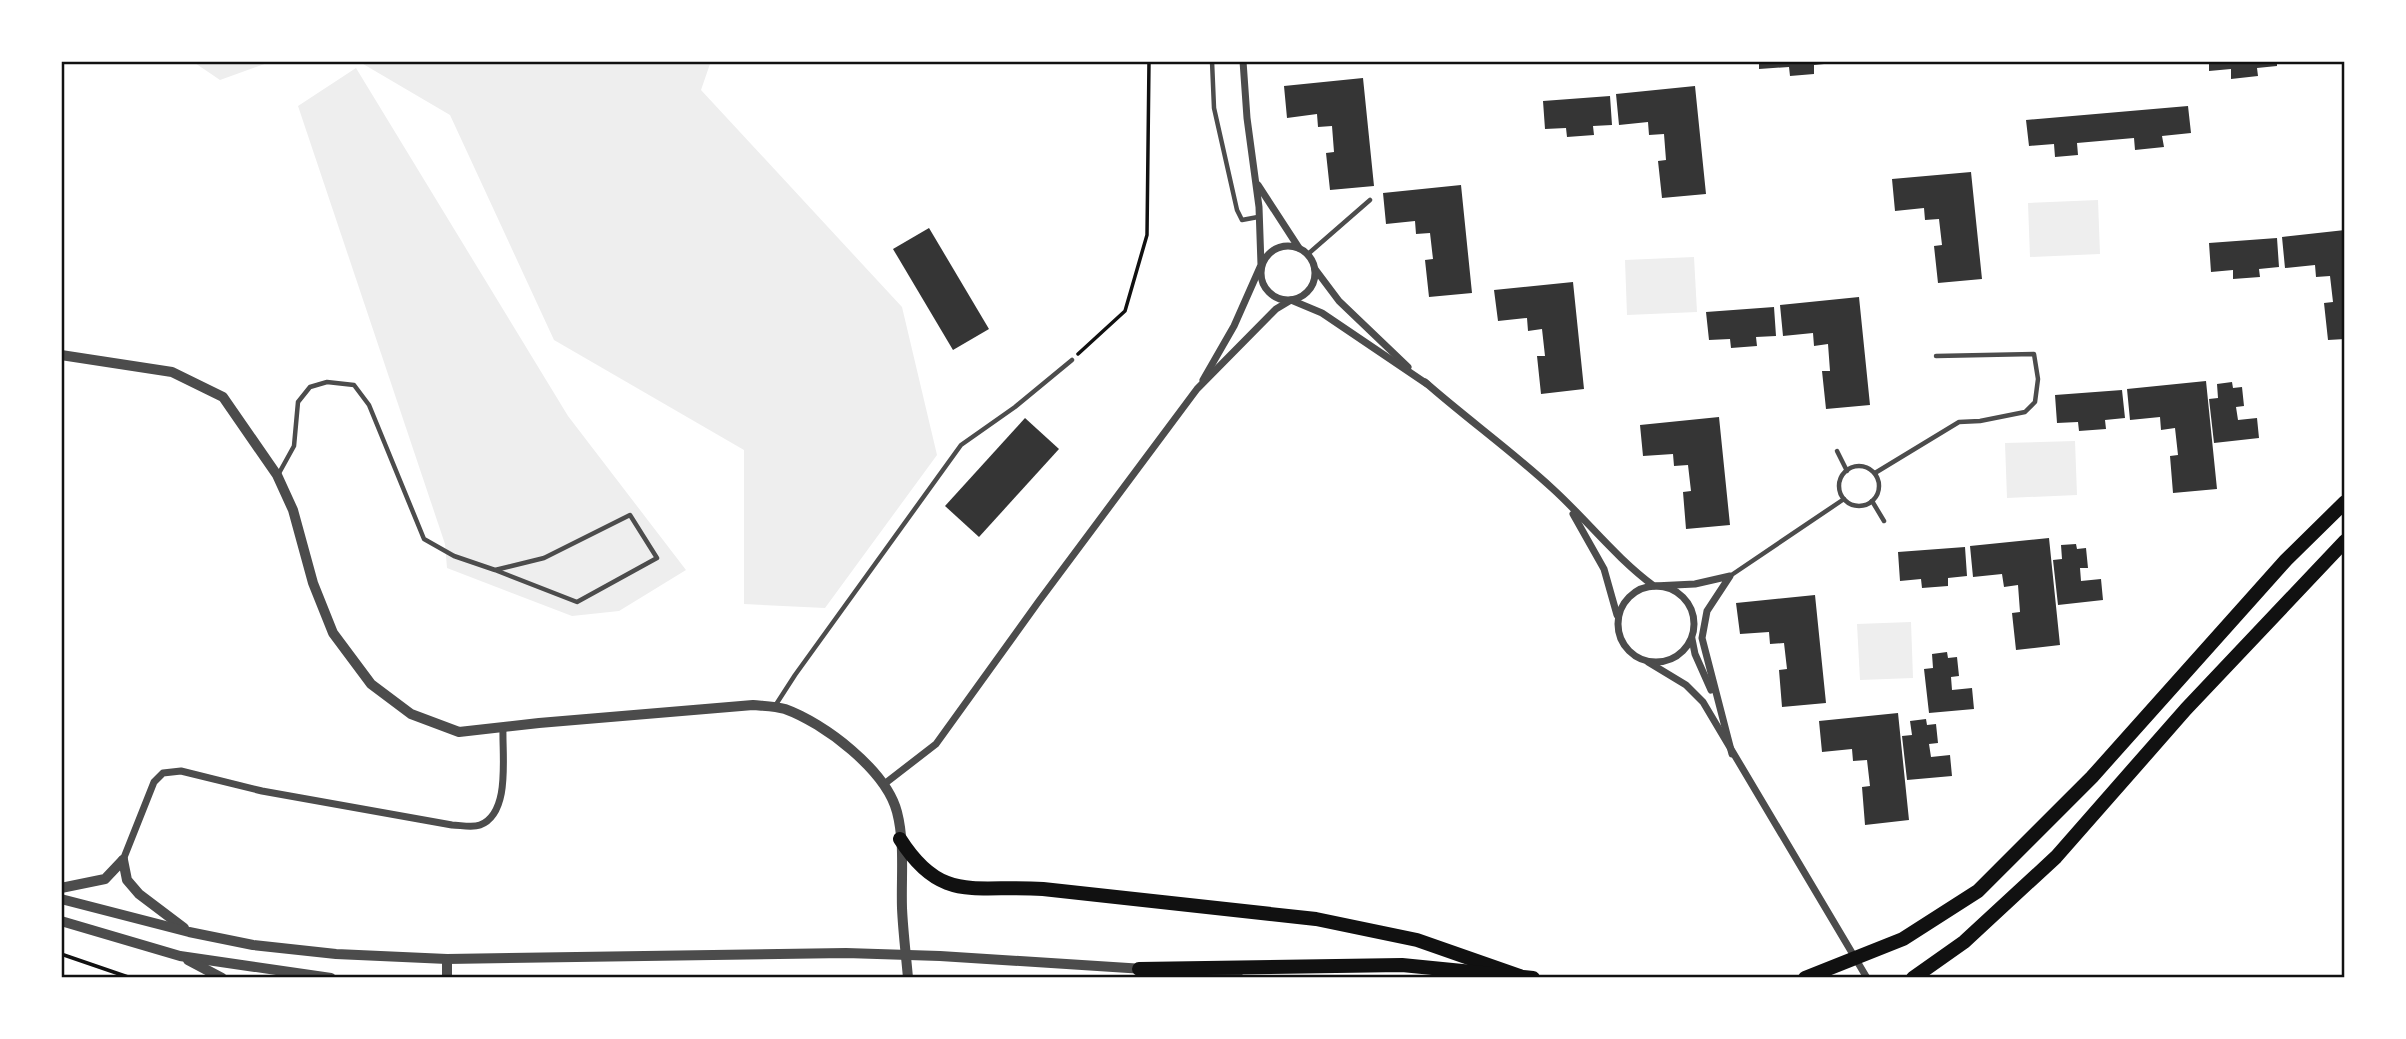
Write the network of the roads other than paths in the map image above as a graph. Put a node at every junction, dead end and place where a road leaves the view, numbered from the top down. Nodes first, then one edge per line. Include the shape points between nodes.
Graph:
1 (1212, 61) edge
2 (1244, 61) edge
3 (1255, 181) junction
4 (1370, 200) dead end
5 (1258, 217) junction
6 (1300, 248) junction
7 (1308, 254) junction
8 (1261, 265) junction
9 (1315, 270) junction
10 (1291, 300) junction
11 (61, 355) edge
12 (1936, 356) dead end
13 (1072, 359) road end
14 (1427, 384) junction
15 (1197, 389) junction
16 (1837, 451) dead end
17 (1847, 471) junction
18 (1875, 474) junction
19 (277, 475) junction
20 (1564, 499) junction
21 (1844, 499) junction
22 (1872, 501) junction
23 (2345, 502) edge
24 (1884, 521) dead end
25 (2345, 541) edge
26 (495, 570) junction
27 (1730, 576) junction
28 (1654, 586) junction
29 (1618, 621) junction
30 (1692, 639) junction
31 (1648, 662) junction
32 (775, 708) junction
33 (503, 728) junction
34 (1732, 754) junction
35 (883, 785) junction
36 (900, 839) junction
37 (123, 860) junction
38 (61, 888) edge
39 (61, 899) edge
40 (61, 921) edge
41 (189, 932) junction
42 (180, 956) junction
43 (447, 959) junction
44 (1139, 968) junction
45 (1810, 976) edge
46 (1526, 977) edge
47 (222, 978) edge
48 (331, 978) edge
49 (447, 978) edge
50 (908, 978) edge
51 (1240, 978) edge
52 (1867, 978) edge
53 (1913, 978) edge

1 - 5 lane via 1214,108 1237,209 1242,220
2 - 3 street
3 - 5 street
3 - 6 street
4 - 7 lane
5 - 8 street
6 - 7 street
6 - 8 street via 1273,250
7 - 9 street
8 - 10 street via 1267,291
8 - 15 street via 1234,326
9 - 10 street via 1307,293
9 - 14 street via 1339,301
10 - 14 street via 1322,313
10 - 15 street via 1268,316
11 - 19 street via 172,372 223,397
12 - 18 lane via 2034,354 2035,402 2025,412 1959,422
13 - 32 lane via 961,445
14 - 20 street
15 - 35 street via 936,744
16 - 17 lane
17 - 18 lane via 1861,466
17 - 21 lane via 1840,484
18 - 22 lane via 1879,488
19 - 26 lane via 294,446 298,402 310,387 327,382 354,385 369,405 424,539 454,556
19 - 33 street via 333,633 371,684 411,714 459,732
20 - 28 street via 1610,550
20 - 29 street via 1600,561
21 - 22 lane via 1858,506
21 - 27 lane
22 - 24 lane
23 - 45 highway via 2286,560 2092,777 1978,891 1903,939
25 - 53 highway via 2186,709 2056,858 1964,942
26 - 26 lane via 544,558 630,515 657,558 577,602
27 - 28 street
27 - 34 street via 1707,611 1702,638
28 - 29 street via 1632,595
28 - 30 street via 1666,587 1686,601 1692,612
29 - 31 street via 1620,639 1627,649
30 - 31 street via 1674,658
30 - 34 street
31 - 34 street via 1686,685 1703,702
32 - 33 street via 753,705
32 - 35 street via 803,717 844,742
33 - 37 street via 502,794 495,815 478,826 262,791 181,771 163,773 154,782
34 - 52 street
35 - 36 street via 896,810
36 - 46 highway via 922,868 948,886 1043,889 1316,919 1417,940
36 - 50 street
37 - 38 street via 104,879
37 - 41 street via 127,880 139,894
39 - 41 street
40 - 42 street
41 - 43 street via 253,945
42 - 47 street
42 - 48 street
43 - 44 street via 846,953
43 - 49 street
44 - 46 highway via 1402,965
44 - 51 street

